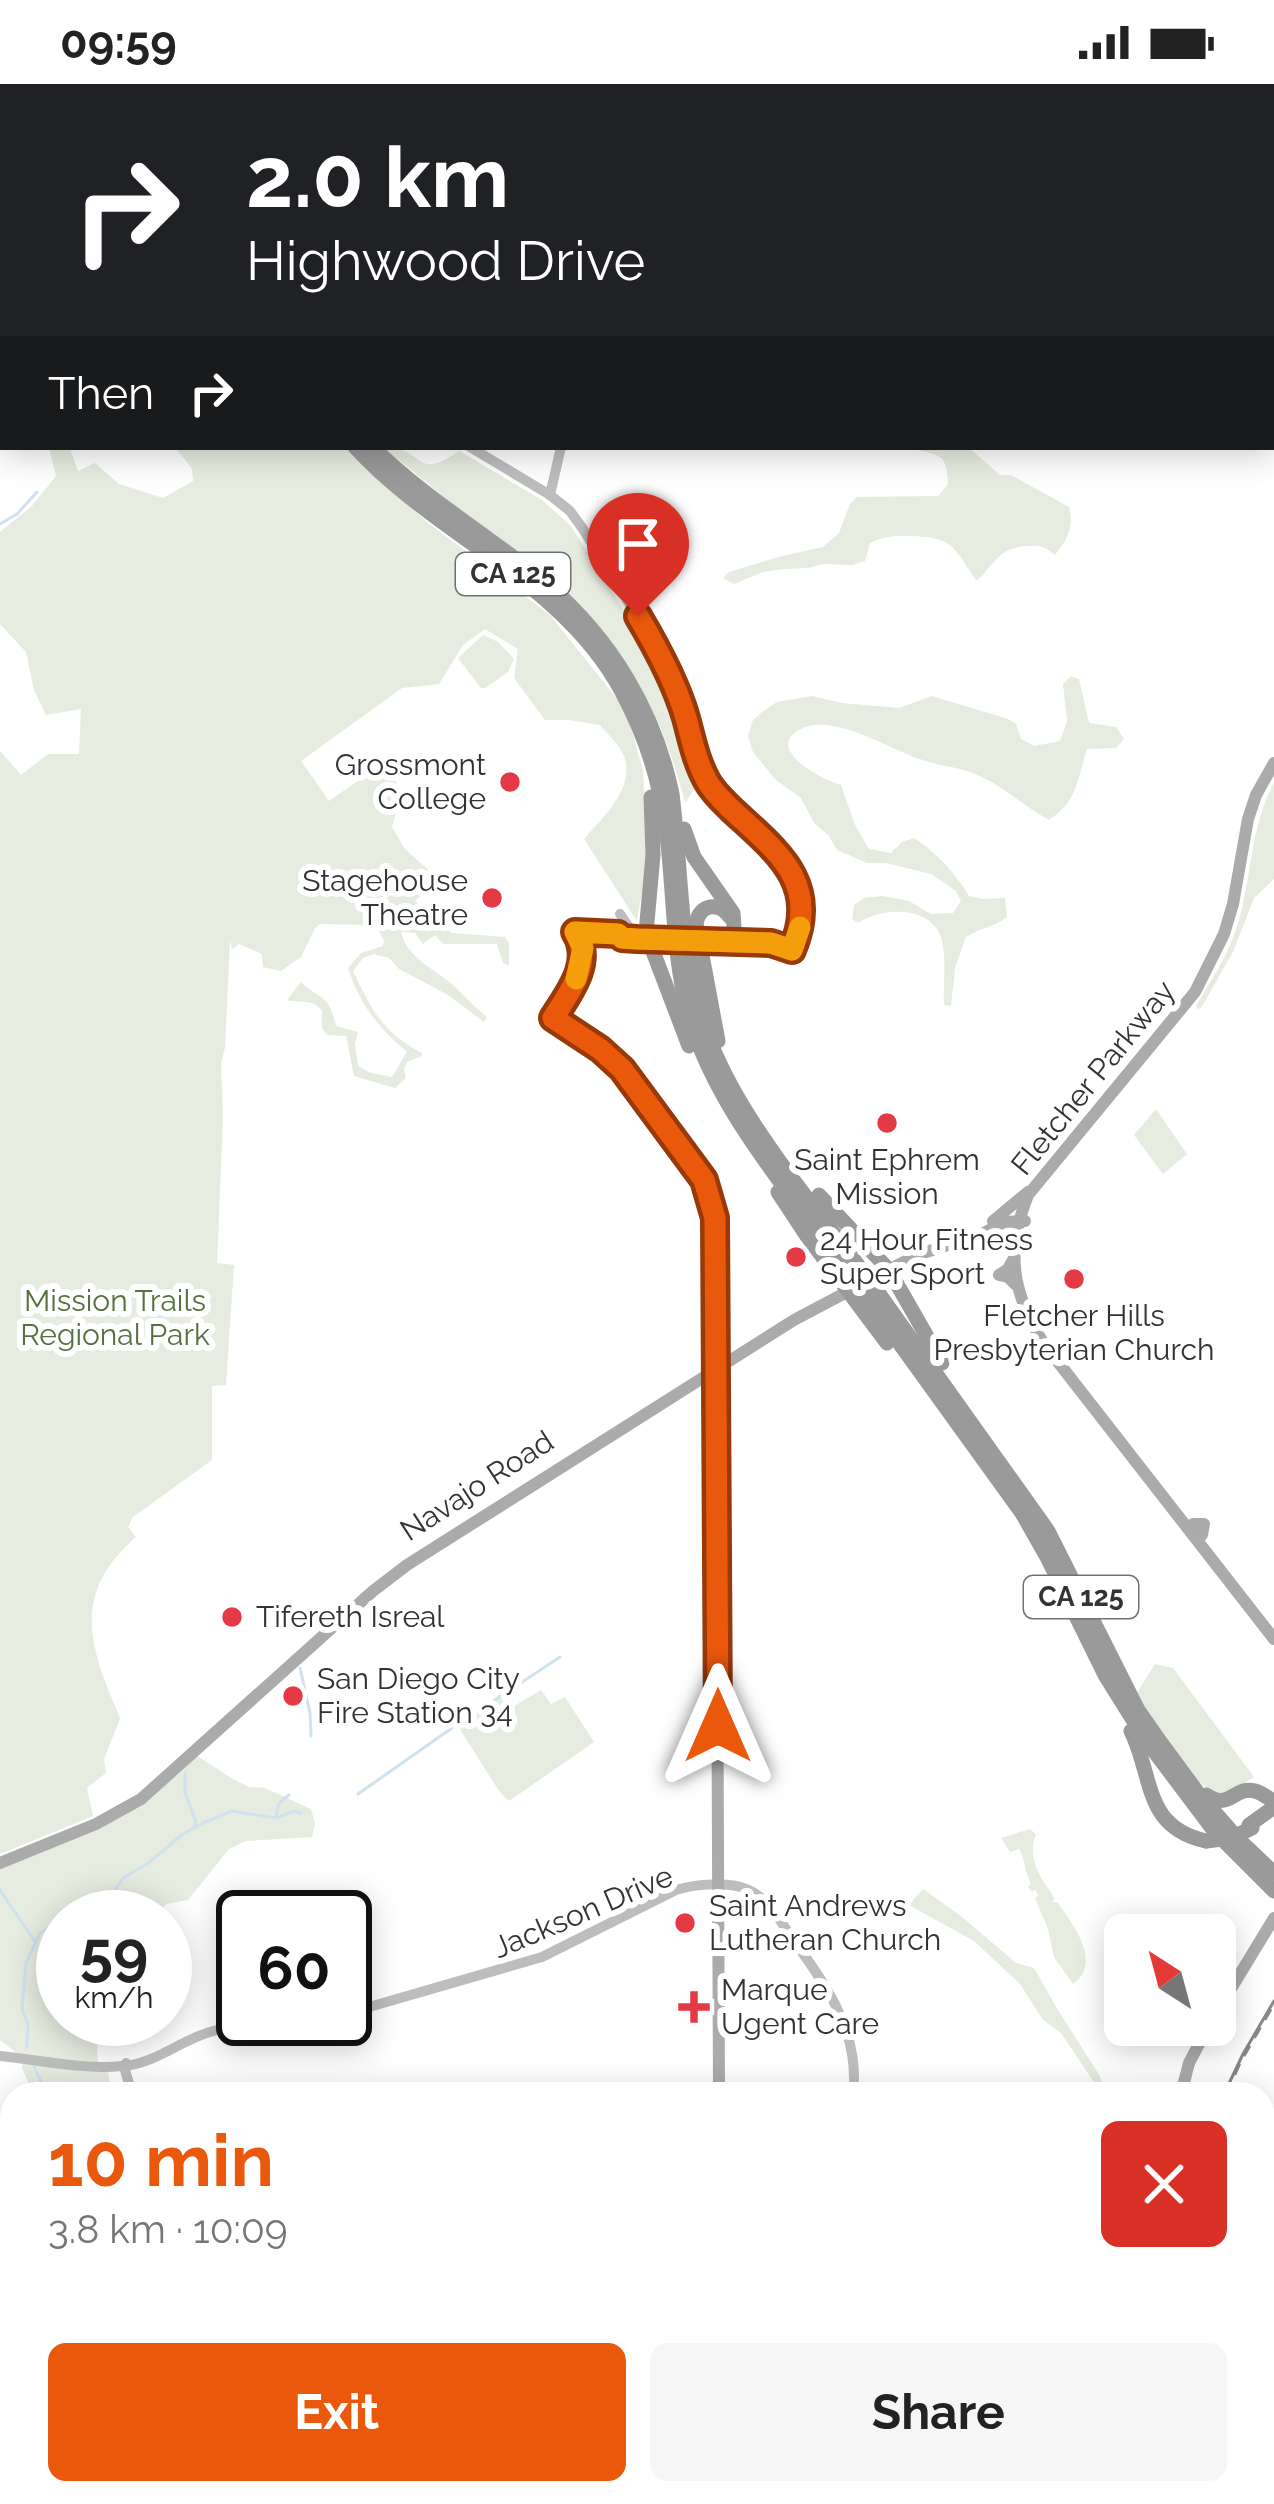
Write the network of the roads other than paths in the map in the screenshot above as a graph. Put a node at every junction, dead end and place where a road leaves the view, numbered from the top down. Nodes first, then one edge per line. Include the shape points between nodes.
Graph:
1 (358, 450) edge
2 (376, 450) edge
3 (475, 450) edge
4 (559, 450) edge
5 (550, 495) junction
6 (639, 729) junction
7 (666, 763) junction
8 (1274, 764) edge
9 (1274, 777) edge
10 (680, 864) junction
11 (671, 894) junction
12 (620, 914) dead end
13 (650, 936) junction
14 (733, 939) junction
15 (719, 1043) junction
16 (690, 1049) junction
17 (1142, 1062) junction
18 (1077, 1138) junction
19 (787, 1155) junction
20 (1037, 1182) junction
21 (1022, 1221) junction
22 (988, 1228) junction
23 (1021, 1256) junction
24 (886, 1268) junction
25 (856, 1280) junction
26 (770, 1331) junction
27 (716, 1366) junction
28 (663, 1397) junction
29 (650, 1412) junction
30 (976, 1438) junction
31 (990, 1458) junction
32 (1143, 1472) junction
33 (1149, 1492) dead end
34 (1274, 1627) edge
35 (1274, 1639) edge
36 (1106, 1675) junction
37 (1161, 1743) junction
38 (191, 1750) junction
39 (160, 1785) junction
40 (1274, 1806) edge
41 (1205, 1839) junction
42 (1240, 1858) junction
43 (0, 1860) edge
44 (711, 1886) junction
45 (1274, 1886) edge
46 (1274, 1918) edge
47 (1236, 1961) edge
48 (1236, 1980) edge
49 (372, 2009) edge
50 (216, 2026) edge
51 (844, 2026) junction
52 (216, 2031) edge
53 (1191, 2046) edge
54 (0, 2054) edge
55 (126, 2064) junction
56 (854, 2080) joint
57 (129, 2082) edge
58 (717, 2082) edge
59 (718, 2082) edge
60 (1179, 2082) edge

1 - 6 highway, CA 125 via 575,627
2 - 7 highway, CA 125 via 583,619 634,688
3 - 5 main road
4 - 5 main road
5 - 14 main road via 583,529 651,638 710,788 778,853 799,888 802,922 792,950
6 - 11 highway, CA 125 via 661,796
6 - 13 highway via 652,808
7 - 10 highway, CA 125
7 - 14 highway via 688,842 733,914
8 - 17 main road, Fletcher Parkway via 1248,819 1234,904 1214,956
9 - 17 main road, Fletcher Parkway via 1256,814 1244,891 1223,952 1191,1007
10 - 15 highway
10 - 25 highway, CA 125 via 693,986 719,1066
11 - 16 highway via 672,979
11 - 25 highway, CA 125 via 681,982 709,1070
12 - 13 main road
13 - 14 main road, bridge
13 - 16 highway
13 - 27 main road via 575,932 583,948 578,976 553,1018 622,1069 704,1180 715,1218
14 - 15 highway via 724,909 699,914
15 - 19 highway
16 - 25 highway via 754,1155
17 - 18 main road, Fletcher Parkway
18 - 20 main road, Fletcher Parkway
18 - 21 main road, Fletcher Parkway
19 - 24 highway
19 - 25 highway
20 - 21 main road, Fletcher Parkway
20 - 22 main road
21 - 22 main road, Navajo Road
21 - 23 main road, Fletcher Parkway
22 - 23 main road via 1010,1227
22 - 24 main road, Navajo Road
23 - 32 main road via 999,1275 1016,1285 1044,1344
23 - 34 main road, Fletcher Parkway via 1040,1328
24 - 25 main road, Navajo Road
24 - 30 highway
25 - 26 main road, Navajo Road
25 - 26 main road, Navajo Road
25 - 30 highway, CA 125
26 - 27 main road, Navajo Road
26 - 27 main road, Navajo Road
27 - 28 main road, Navajo Road
27 - 29 main road, Navajo Road
27 - 44 main road
28 - 29 main road
28 - 38 main road, Navajo Road via 390,1571
29 - 39 main road, Navajo Road via 394,1574
30 - 31 highway, CA 125
31 - 36 highway, CA 125
31 - 37 highway, CA 125 via 1048,1531
32 - 33 main road
32 - 35 main road
36 - 41 highway via 1158,1810 1174,1828
36 - 42 highway, CA 125 via 1178,1785
37 - 40 highway via 1210,1798 1252,1790
37 - 45 highway, CA 125
38 - 39 main road
38 - 43 main road, Navajo Road via 116,1809
39 - 43 main road, Navajo Road via 119,1813
40 - 41 highway, bridge via 1251,1826
40 - 45 highway via 1246,1794 1232,1810
41 - 42 highway via 1173,1823 1161,1796 1175,1794
42 - 45 highway, CA 125
44 - 49 main road, Jackson Drive via 667,1893 542,1958
44 - 51 main road, Jackson Drive via 744,1888 768,1904 826,1985
44 - 58 main road
44 - 59 main road via 724,1988
45 - 47 main road
46 - 48 main road
50 - 55 main road, Jackson Drive
51 - 56 main road, Jackson Drive
51 - 56 main road, Jackson Drive via 857,2055
52 - 55 main road, Jackson Drive
53 - 60 main road
54 - 55 main road, Jackson Drive
55 - 57 main road

